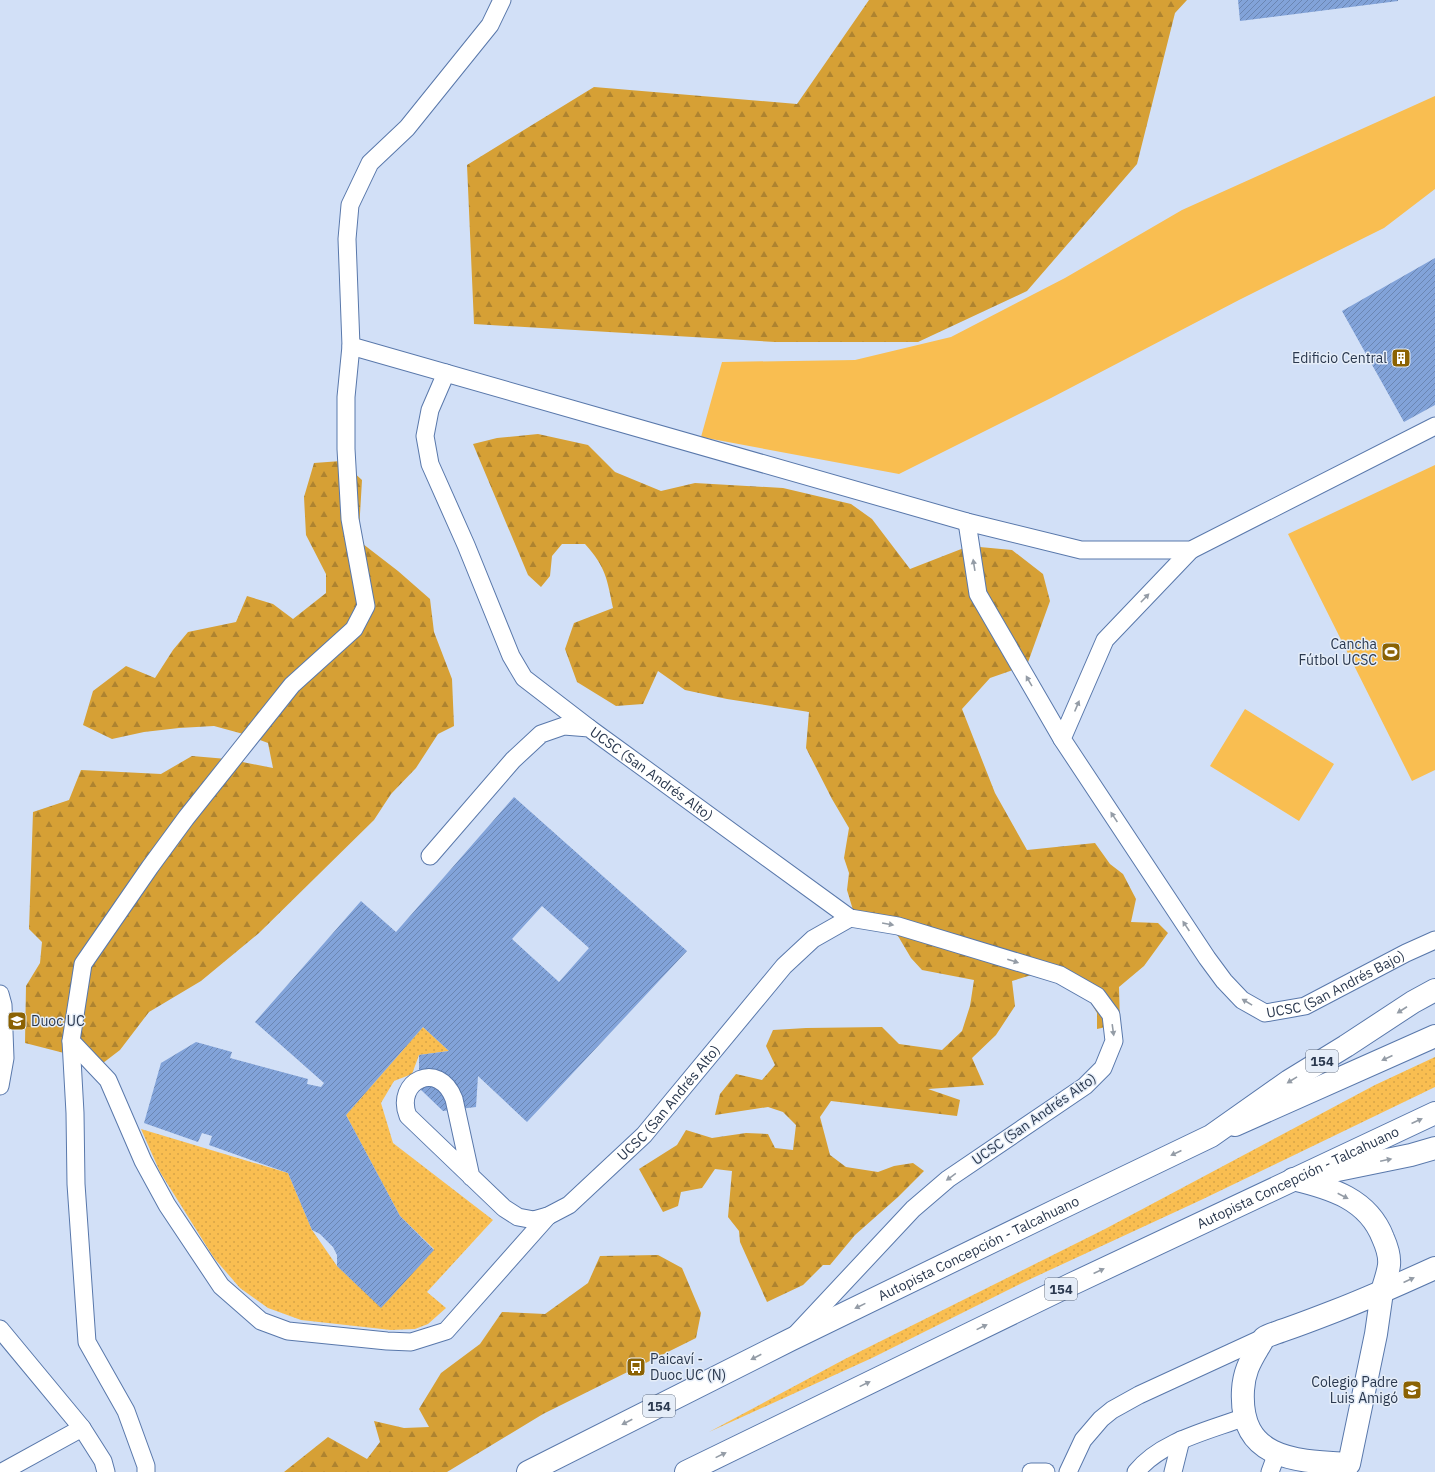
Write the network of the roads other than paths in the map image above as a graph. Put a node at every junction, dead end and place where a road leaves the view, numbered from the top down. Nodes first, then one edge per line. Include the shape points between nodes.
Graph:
1 (502, 0) edge
2 (351, 346) junction
3 (446, 373) junction
4 (1435, 426) edge
5 (967, 522) junction
6 (1191, 550) junction
7 (589, 728) junction
8 (1062, 739) junction
9 (430, 856) dead end
10 (850, 918) junction
11 (1435, 940) edge
12 (1435, 990) edge
13 (0, 994) edge
14 (1435, 1036) edge
15 (71, 1041) junction
16 (0, 1086) edge
17 (1435, 1113) edge
18 (1212, 1136) junction
19 (1435, 1148) edge
20 (471, 1176) junction
21 (1293, 1179) junction
22 (548, 1216) junction
23 (1435, 1268) edge
24 (1382, 1292) junction
25 (0, 1329) edge
26 (1265, 1337) junction
27 (790, 1340) junction
28 (1245, 1417) junction
29 (82, 1428) junction
30 (1181, 1440) junction
31 (1274, 1463) edge
32 (1348, 1468) edge
33 (2, 1472) edge
34 (106, 1472) edge
35 (146, 1472) edge
36 (528, 1472) edge
37 (686, 1472) edge
38 (1030, 1472) edge
39 (1046, 1472) edge
40 (1068, 1472) edge
41 (1136, 1472) edge
42 (1173, 1472) edge

1 - 2 lane via 490,25 407,128 370,163 350,205 347,239
2 - 3 lane
2 - 15 lane via 346,397 350,519 366,606 354,629 292,685 191,812 150,866 83,964
3 - 5 lane
3 - 7 lane via 430,410 425,436 430,464 511,656 524,678
4 - 6 lane
5 - 6 lane via 1081,550
8 -> 5 lane, UCSC (San Andrés Bajo) via 978,594
8 -> 6 lane via 1105,640
7 - 9 lane, UCSC (San Andrés Alto) via 564,726 541,734 512,760
7 - 10 lane, UCSC (San Andrés Alto)
11 -> 8 lane, UCSC (San Andrés Bajo) via 1305,1006 1265,1013 1242,1000 1224,981
10 - 22 lane, UCSC (San Andrés Alto) via 813,939 784,966 644,1135 569,1205
10 -> 27 lane, UCSC (San Andrés Alto) via 898,926 1060,975 1097,996 1110,1015 1114,1041 1103,1068 1084,1086 948,1179 913,1209
12 -> 18 main road, 154 via 1289,1081
13 - 16 lane via 3,1005 5,1058
14 -> 18 main road, Autopista Concepción - Talcahuano
15 - 22 lane via 108,1080 143,1161 167,1206 221,1286 261,1321 288,1331 411,1342 446,1331
15 - 35 lane via 76,1184 87,1342 126,1411
21 -> 17 main road, Autopista Concepción - Talcahuano / 154
18 -> 27 main road, Autopista Concepción - Talcahuano / 154
21 -> 19 main road
20 - 20 lane, UCSC (San Andrés Alto) via 451,1091 445,1084 431,1077 423,1077 416,1081 405,1097 404,1107 408,1116
20 - 22 lane, UCSC (San Andrés Alto) via 504,1208 518,1217 534,1220
21 -> 24 main road via 1324,1187 1367,1211 1380,1229 1388,1251 1389,1265
37 -> 21 main road, Autopista Concepción - Talcahuano / 154
24 -> 23 main road
24 - 26 main road
24 - 32 main road via 1376,1334
25 - 29 lane
26 - 28 main road via 1246,1368 1242,1403
26 - 40 lane via 1138,1395 1112,1410 1083,1440
27 -> 36 main road, Autopista Concepción - Talcahuano / 154
28 - 30 lane
28 - 31 main road via 1256,1441
29 - 33 lane
29 - 34 lane via 103,1461
30 - 41 lane via 1166,1446
30 - 42 lane
31 - 32 main road via 1302,1459
38 - 39 lane

